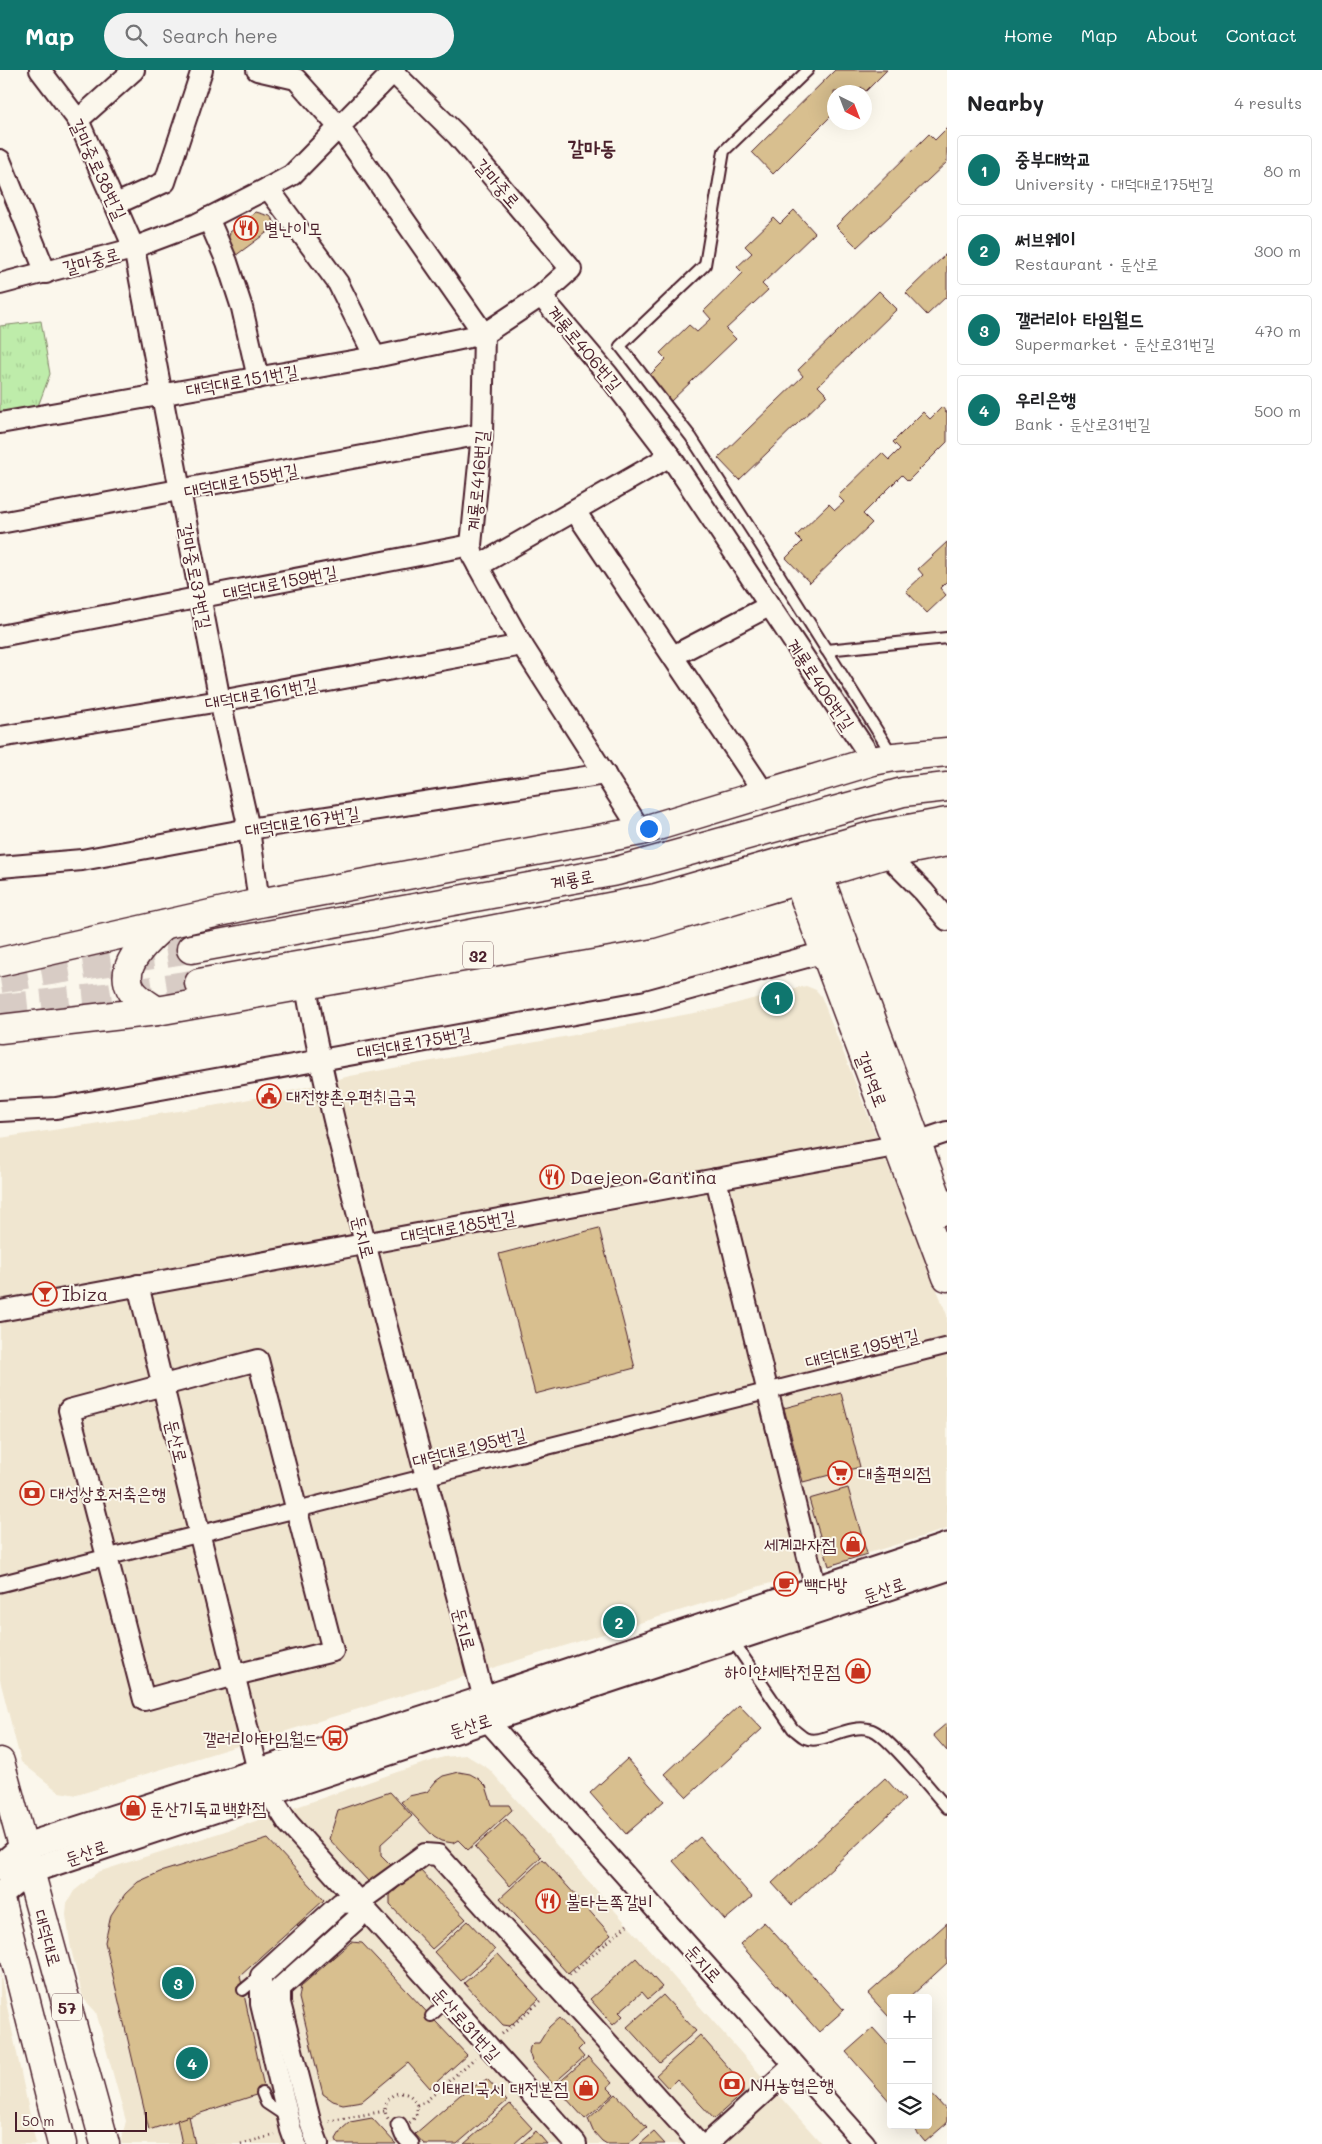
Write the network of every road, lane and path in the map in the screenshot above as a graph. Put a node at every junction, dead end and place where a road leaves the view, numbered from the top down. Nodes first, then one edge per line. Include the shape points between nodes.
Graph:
1 (40, 70) edge
2 (134, 70) edge
3 (202, 70) edge
4 (257, 70) edge
5 (808, 70) edge
6 (387, 73) edge
7 (78, 120) junction
8 (340, 128) junction
9 (0, 160) edge
10 (268, 188) junction
11 (116, 204) junction
12 (208, 218) junction
13 (134, 248) junction
14 (46, 273) junction
15 (0, 284) edge
16 (541, 296) junction
17 (484, 334) junction
18 (375, 357) junction
19 (258, 378) junction
20 (162, 394) junction
21 (0, 423) edge
22 (482, 434) junction
23 (670, 456) junction
24 (180, 491) junction
25 (575, 512) junction
26 (0, 523) edge
27 (471, 545) junction
28 (478, 566) junction
29 (200, 597) junction
30 (769, 606) junction
31 (0, 636) edge
32 (947, 638) edge
33 (522, 644) junction
34 (826, 650) junction
35 (673, 656) junction
36 (220, 701) junction
37 (0, 737) edge
38 (947, 752) edge
39 (883, 759) junction
40 (605, 774) junction
41 (947, 786) edge
42 (765, 794) junction
43 (947, 822) edge
44 (249, 829) junction
45 (642, 831) junction
46 (947, 842) edge
47 (886, 854) junction
48 (0, 867) edge
49 (808, 877) junction
50 (924, 892) junction
51 (947, 897) edge
52 (259, 903) junction
53 (947, 920) edge
54 (164, 925) junction
55 (191, 949) tunnel mouth
56 (825, 952) junction
57 (0, 961) edge
58 (199, 983) tunnel mouth
59 (306, 986) junction
60 (158, 1011) junction
61 (0, 1029) edge
62 (320, 1059) junction
63 (0, 1111) edge
64 (947, 1132) edge
65 (907, 1144) junction
66 (716, 1179) junction
67 (947, 1224) edge
68 (366, 1243) junction
69 (947, 1278) edge
70 (138, 1285) junction
71 (0, 1311) edge
72 (947, 1346) edge
73 (163, 1385) junction
74 (767, 1391) junction
75 (425, 1477) junction
76 (296, 1509) junction
77 (200, 1533) junction
78 (947, 1546) edge
79 (107, 1557) junction
80 (947, 1568) edge
81 (0, 1584) edge
82 (816, 1590) junction
83 (729, 1630) junction
84 (234, 1675) junction
85 (485, 1709) junction
86 (0, 1762) edge
87 (263, 1781) junction
88 (947, 1808) edge
89 (26, 1859) junction
90 (0, 1867) edge
91 (0, 1894) edge
92 (0, 1899) edge
93 (359, 1902) junction
94 (261, 1976) junction
95 (243, 1990) dead end
96 (447, 2002) junction
97 (430, 2016) dead end
98 (477, 2056) dead end
99 (794, 2065) junction
100 (262, 2093) dead end
101 (417, 2105) dead end
102 (385, 2111) dead end
103 (322, 2122) dead end
104 (399, 2125) dead end
105 (283, 2126) junction
106 (62, 2144) edge
107 (105, 2144) edge
108 (241, 2144) edge
109 (296, 2144) edge
110 (318, 2144) edge
111 (411, 2144) edge
112 (576, 2144) edge
113 (699, 2144) edge
114 (706, 2144) edge
115 (865, 2144) edge

1 - 7 street, 갈마중로38번길
2 - 7 street
3 - 11 street via 165,182
4 - 8 street via 296,79
5 - 34 lane via 724,151 705,265 620,346 690,437 754,532
6 - 8 street, 갈마중로
6 - 16 street, 갈마중로 via 457,135 571,269
7 - 11 street, 갈마중로38번길
8 - 10 street, 갈마중로 via 292,175
8 - 17 street
9 - 14 street
10 - 12 street, 갈마중로
10 - 18 street via 338,283
11 - 13 street, 갈마중로38번길
12 - 13 street, 갈마중로
12 - 19 street via 242,308
13 - 14 street, 갈마중로
13 - 20 street, 갈마중로37번길
14 - 15 street, 갈마중로
16 - 17 street, 계룡로406번길
16 - 23 street, 계룡로406번길 via 608,375
17 - 18 street, 대덕대로151번길
17 - 22 street, 계룡로416번길
18 - 19 street, 대덕대로151번길
19 - 20 street, 대덕대로151번길
20 - 21 street, 대덕대로151번길
20 - 24 street, 갈마중로37번길
22 - 24 street, 대덕대로155번길
22 - 27 street, 계룡로416번길
23 - 25 street
23 - 30 street, 계룡로406번길
24 - 26 street, 대덕대로155번길
24 - 29 street, 갈마중로37번길
25 - 28 street
25 - 35 street
27 - 28 street, 계룡로416번길
27 - 29 street, 대덕대로159번길
28 - 33 street, 계룡로416번길
29 - 31 street, 대덕대로159번길
29 - 36 street, 갈마중로37번길
30 - 35 street
30 - 39 street, 계룡로406번길
32 - 34 lane
33 - 36 street, 대덕대로161번길
33 - 40 street, 계룡로416번길
34 - 39 lane
35 - 42 street
36 - 37 street, 대덕대로161번길
36 - 44 street, 갈마중로37번길
38 - 39 main road
39 - 42 main road
40 - 44 street, 대덕대로167번길
40 - 45 street, 계룡로416번길
41 - 55 main road, 계룡로 via 903,792 617,871
42 - 45 main road
43 - 58 main road, 계룡로 / 32 via 874,835 656,898
44 - 48 street, 대덕대로167번길 via 82,860
44 - 52 street, 갈마중로37번길
45 - 52 main road
46 - 47 main road, 32
47 - 49 main road, 32
47 - 50 street
49 - 56 main road, 갈마역로
49 - 59 main road, 32 via 651,924
49 - 65 main road, 갈마역로
50 - 51 street
50 - 53 street
52 - 54 main road
54 - 57 main road
54 - 60 main road via 135,954 128,976 132,990
56 - 62 street, 대덕대로175번길 via 646,1001
56 - 65 main road, 갈마역로
59 - 60 main road, 32
59 - 62 street, 둔지로
60 - 61 main road, 32
62 - 63 street, 대덕대로175번길 via 56,1108
62 - 68 street, 둔지로
64 - 65 street, 대덕대로185번길
65 - 66 street, 대덕대로185번길
65 - 67 main road, 갈마역로
65 - 69 main road, 갈마역로
66 - 68 street, 대덕대로185번길
66 - 74 street
68 - 70 street, 대덕대로185번길
68 - 75 street, 둔지로
70 - 71 street, 대덕대로185번길
70 - 73 street, 둔산로
72 - 74 street, 대덕대로195번길
73 - 76 street via 258,1360
73 - 77 street, 둔산로
73 - 79 street via 69,1410
74 - 75 street, 대덕대로195번길
74 - 82 street
75 - 76 street, 대덕대로195번길
75 - 85 street, 둔지로
76 - 77 street, 대덕대로195번길
76 - 84 street via 332,1651
77 - 79 street, 대덕대로195번길
77 - 84 street, 둔산로
78 - 82 street, 둔산로
79 - 81 street, 대덕대로195번길
79 - 84 street via 144,1700
80 - 83 street, 둔산로
82 - 83 street, 둔산로
83 - 85 street, 둔산로
83 - 88 lane via 793,1729 806,1739 821,1739 854,1728 874,1730
84 - 87 street, 둔산로
85 - 87 street, 둔산로
85 - 99 street, 둔지로
86 - 89 main road, 대덕대로 / 57
87 - 89 street, 둔산로
87 - 93 street, 둔산로31번길 via 288,1823
89 - 90 street, 둔산로
89 - 91 street, 둔산로
89 - 107 main road, 대덕대로 / 57
92 - 106 main road, 대덕대로 / 57
93 - 94 street via 342,1903
93 - 96 street, 둔산로31번길
93 - 110 street via 358,1918 280,1988 280,2003 310,2125
93 - 113 street via 425,1854 438,1855
94 - 95 lane
94 - 105 street via 261,2004
96 - 97 lane
96 - 112 street, 둔산로31번길
98 - 101 path via 425,2102
99 - 114 street
99 - 115 street, 둔지로
100 - 105 lane
102 - 103 path
104 - 111 street
105 - 108 path
105 - 109 street

